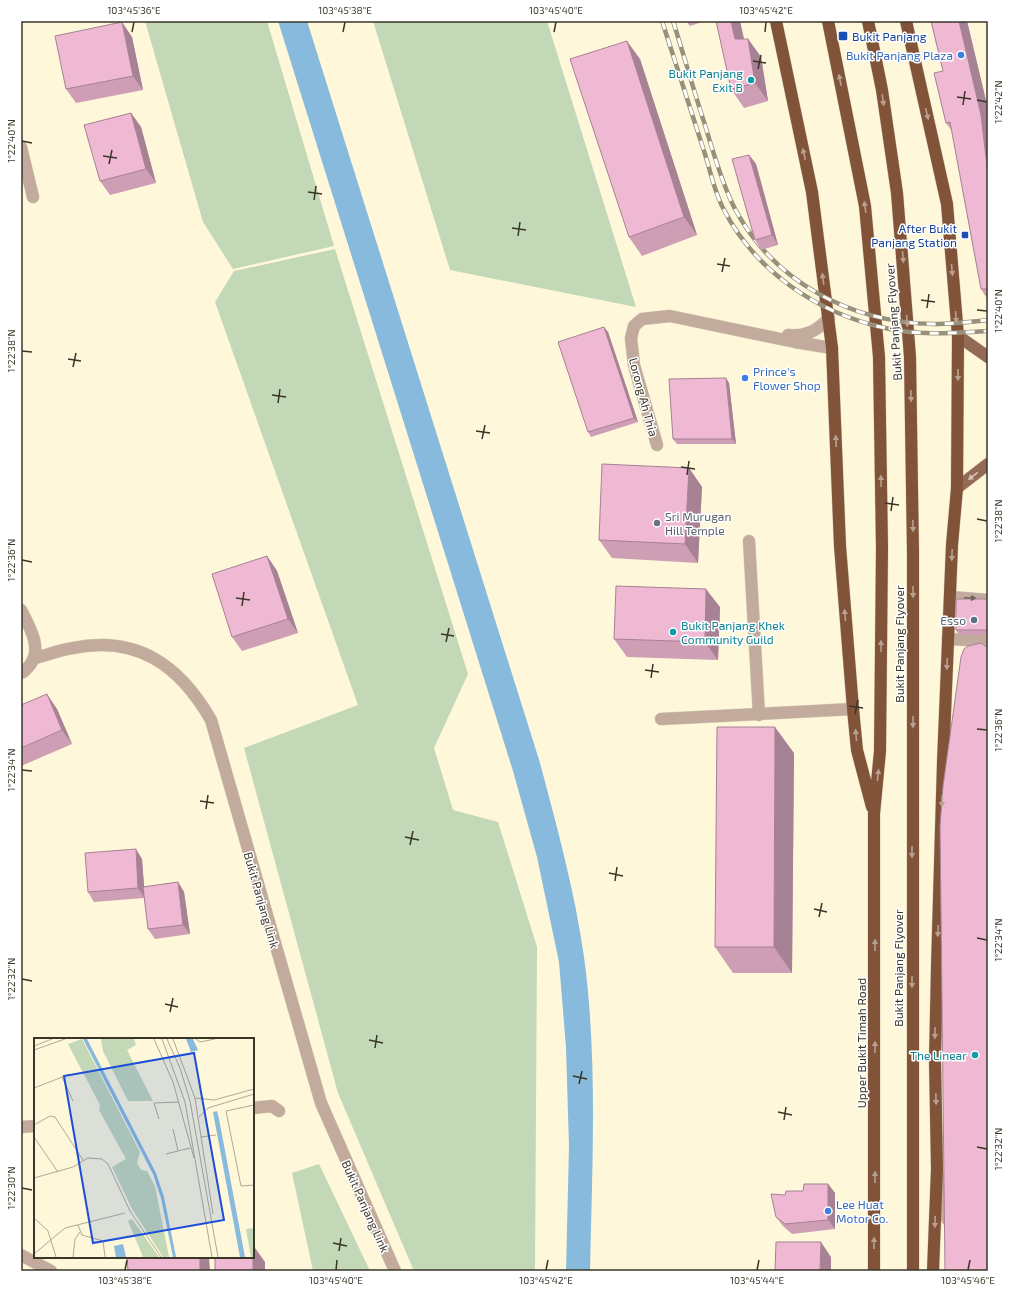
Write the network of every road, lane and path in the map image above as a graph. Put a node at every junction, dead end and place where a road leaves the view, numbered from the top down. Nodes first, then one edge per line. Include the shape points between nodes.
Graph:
1 (776, 21) edge
2 (828, 21) edge
3 (868, 21) edge
4 (906, 21) edge
5 (21, 147) edge
6 (33, 197) dead end
7 (829, 318) junction
8 (752, 332) junction
9 (958, 336) junction
10 (832, 348) junction
11 (988, 358) edge
12 (657, 446) dead end
13 (988, 464) edge
14 (957, 488) junction
15 (749, 541) dead end
16 (951, 597) junction
17 (988, 600) edge
18 (21, 610) edge
19 (948, 639) junction
20 (988, 641) edge
21 (35, 658) junction
22 (21, 673) edge
23 (853, 709) junction
24 (758, 715) junction
25 (661, 719) dead end
26 (874, 814) junction
27 (254, 1108) edge
28 (279, 1111) dead end
29 (34, 1126) edge
30 (21, 1127) edge
31 (937, 1169) junction
32 (950, 1234) edge
33 (21, 1255) edge
34 (51, 1271) edge
35 (395, 1271) edge
36 (874, 1271) edge
37 (912, 1271) edge
38 (933, 1271) edge

7 -> 1 highway via 812,192
26 -> 2 highway, Bukit Panjang Flyover via 880,751 882,548 878,357 865,206
3 -> 37 highway, Bukit Panjang Flyover via 882,90 898,208 910,357 913,553
4 -> 9 highway via 947,204
5 - 6 street
7 - 8 street, Lorong Ah Thia via 816,330 802,335
7 - 10 highway
8 - 10 street, Lorong Ah Thia
8 - 12 street, Lorong Ah Thia via 670,316 642,319 634,326 634,365
9 - 11 main road
9 -> 14 highway
23 -> 10 highway via 840,546
13 -> 14 main road
14 -> 16 highway
15 - 24 street
16 -> 17 street
16 - 19 highway
18 - 21 street via 35,640
19 - 20 street
19 -> 31 highway via 935,1060
21 - 22 street
21 - 35 street, Bukit Panjang Link via 74,648 128,648 157,660 178,675 197,696 211,720 320,1104
23 - 24 street
26 -> 23 highway via 857,750
24 - 25 street
36 -> 26 highway, Upper Bukit Timah Road
27 - 28 street via 272,1106
29 - 30 street
31 - 32 street
31 -> 38 highway
33 - 34 street

